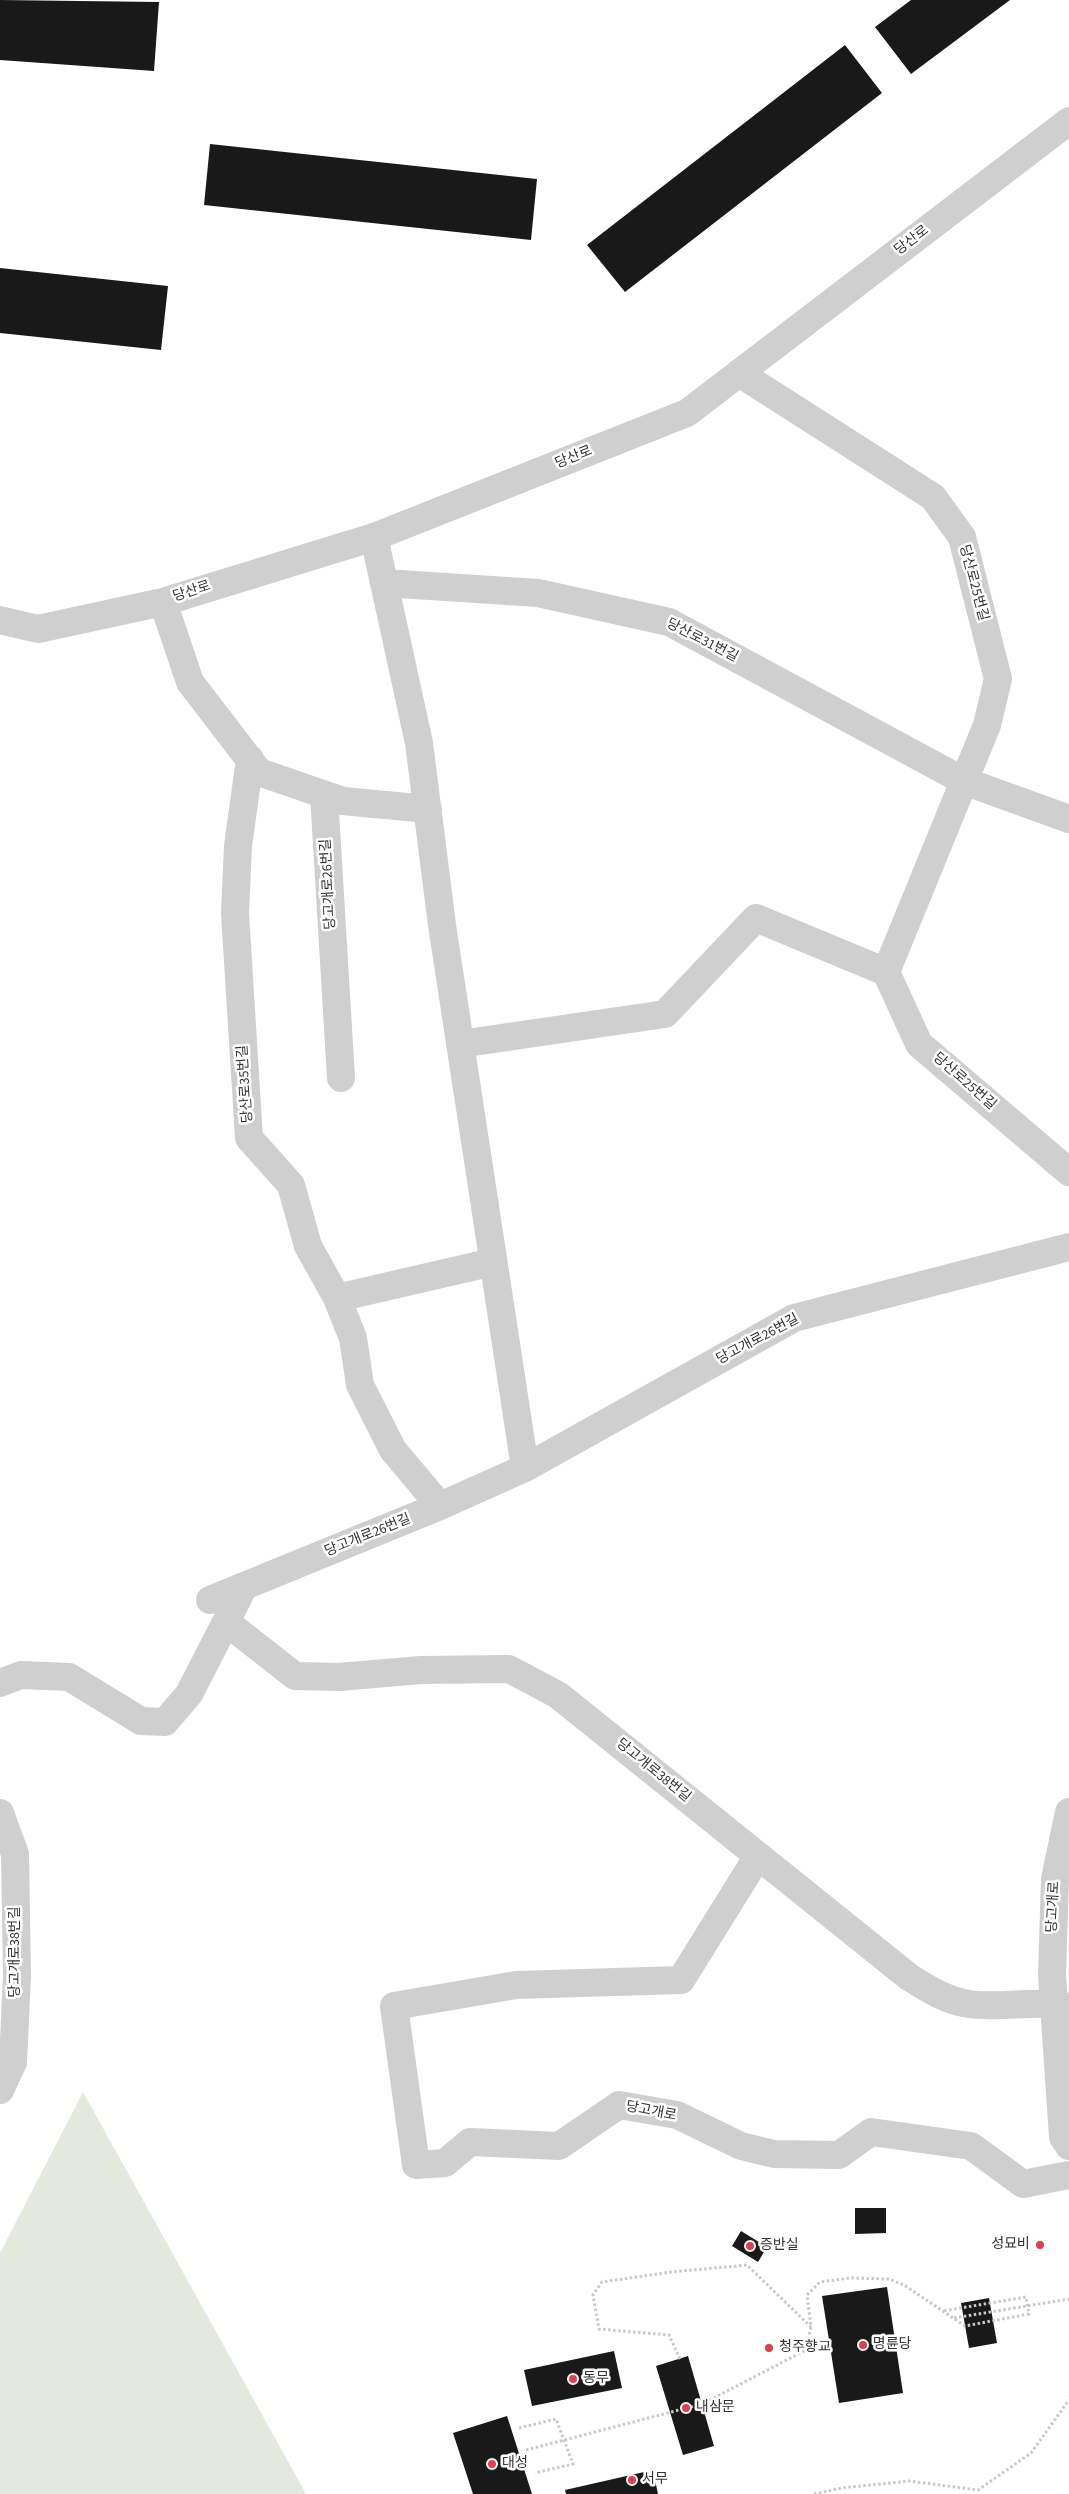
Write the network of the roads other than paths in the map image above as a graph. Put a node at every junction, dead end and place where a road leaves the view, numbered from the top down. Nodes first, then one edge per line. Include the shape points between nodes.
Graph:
1 (1069, 121) edge
2 (739, 373) junction
3 (374, 537) junction
4 (384, 583) junction
5 (163, 602) junction
6 (0, 620) edge
7 (254, 765) junction
8 (964, 781) junction
9 (324, 795) junction
10 (428, 809) junction
11 (1069, 819) edge
12 (886, 972) junction
13 (460, 1044) junction
14 (341, 1078) dead end
15 (1069, 1172) edge
16 (1069, 1247) edge
17 (493, 1262) junction
18 (337, 1298) junction
19 (525, 1468) junction
20 (440, 1506) junction
21 (244, 1586) junction
22 (210, 1600) dead end
23 (226, 1622) junction
24 (0, 1683) edge
25 (0, 1812) edge
26 (1069, 1812) edge
27 (758, 1856) junction
28 (1061, 2005) edge
29 (0, 2090) edge
30 (1069, 2146) edge
31 (1069, 2175) edge

1 - 2 street, 당산로
2 - 3 street, 당산로 via 687,413
2 - 8 street, 당산로25번길 via 933,497 962,537 998,679 987,724
3 - 4 street
3 - 5 street, 당산로
4 - 8 street, 당산로31번길 via 538,593 669,622
4 - 10 street via 419,743
5 - 6 street, 당산로 via 38,629
5 - 7 street via 190,682
7 - 9 street
7 - 18 street, 당산로35번길 via 238,846 235,913 249,1138 291,1185 308,1246
8 - 11 street
8 - 12 street, 당산로25번길
9 - 10 street via 343,801
9 - 14 street, 당고개로26번길
10 - 13 street
12 - 13 street via 756,918 665,1014
12 - 15 street, 당산로25번길 via 919,1044
13 - 17 street
16 - 19 street, 당고개로26번길 via 794,1318
17 - 18 street
17 - 19 street
18 - 20 street, 당산로35번길 via 353,1338 360,1385 393,1450
19 - 20 street, 당고개로26번길
20 - 21 street, 당고개로26번길
21 - 22 street, 당고개로26번길
21 - 23 street
23 - 24 street via 189,1694 165,1722 140,1721 69,1677 21,1675
23 - 27 street, 당고개로38번길 via 295,1676 509,1669 558,1695
25 - 29 street, 당고개로38번길 via 15,1854 17,1976 14,2062
26 - 28 street, 당고개로 via 1055,1879 1052,1975
27 - 28 street, 당고개로38번길 via 909,1977 936,1994 969,2004
27 - 31 street, 당고개로 via 682,1980 516,1985 394,2006 416,2165 445,2163 470,2142 559,2146 619,2105 677,2115 741,2146 774,2154 839,2155 871,2132 971,2146 1023,2184
28 - 30 street, 당고개로 via 1063,2138

